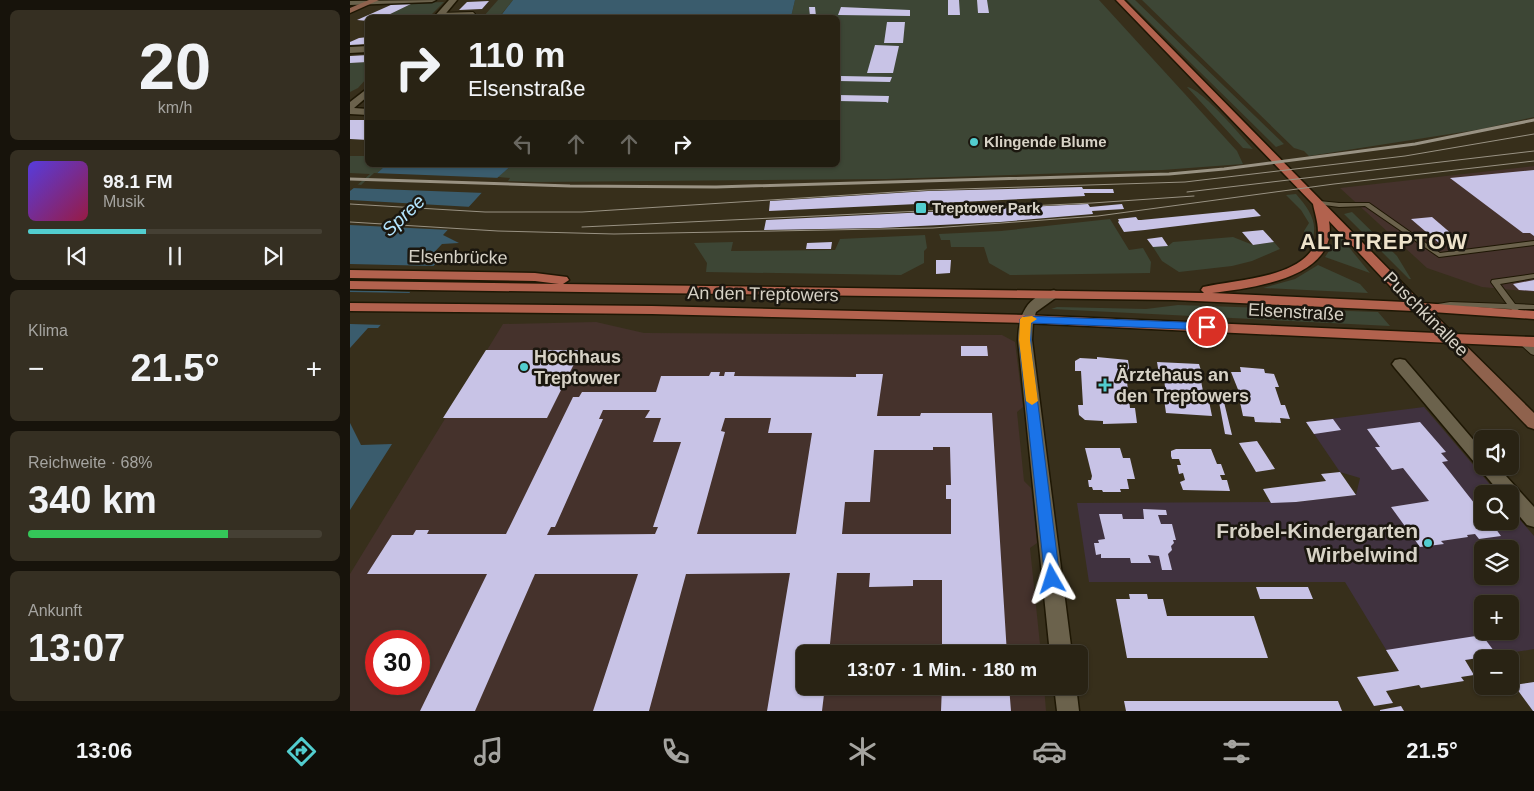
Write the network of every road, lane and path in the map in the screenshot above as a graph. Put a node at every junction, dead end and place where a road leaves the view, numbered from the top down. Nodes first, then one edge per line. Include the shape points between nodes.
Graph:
1 (432, 0) edge
2 (453, 0) edge
3 (1120, 0) edge
4 (372, 1) edge
5 (350, 3) edge
6 (350, 11) edge
7 (472, 13) dead end
8 (440, 15) edge
9 (450, 15) edge
10 (365, 49) edge
11 (350, 50) edge
12 (365, 94) edge
13 (350, 109) edge
14 (365, 112) edge
15 (1319, 203) junction
16 (1534, 243) edge
17 (350, 274) edge
18 (1534, 276) edge
19 (532, 282) junction
20 (350, 285) edge
21 (1054, 294) junction
22 (1174, 296) junction
23 (1424, 307) junction
24 (1534, 307) edge
25 (350, 308) edge
26 (1516, 310) junction
27 (1534, 315) edge
28 (1025, 319) junction
29 (1451, 339) junction
30 (1528, 342) edge
31 (1534, 352) edge
32 (1400, 364) dead end
33 (1534, 423) edge
34 (1474, 451) edge
35 (1495, 475) edge
36 (1534, 520) edge
37 (1060, 645) edge
38 (1066, 695) edge
39 (1068, 711) edge

1 - 4 street
2 - 8 street
3 - 15 main road, Puschkinallee
4 - 5 street
4 - 6 main road
7 - 9 lane
10 - 11 street
12 - 13 street
13 - 14 street
15 - 16 lane via 1367,204 1439,255
15 - 22 main road, Elsenstraße via 1323,241 1310,258 1293,269 1272,279
15 - 23 main road, Puschkinallee
17 - 19 main road, Elsenbrücke
18 - 26 lane via 1495,282
19 - 20 main road, Elsenbrücke
19 - 21 main road, An den Treptowers via 616,287
21 - 22 main road, Elsenstraße
21 - 28 street via 1032,307
22 - 23 main road, Elsenstraße
23 - 26 main road, Elsenstraße
23 - 29 main road, Puschkinallee
24 - 26 lane
25 - 28 main road, An den Treptowers via 652,310
26 - 27 main road, Elsenstraße
28 - 29 main road, Elsenstraße
28 - 37 street
29 - 30 main road, Elsenstraße
29 - 33 main road, Puschkinallee
30 - 31 lane
32 - 34 street
35 - 36 street
38 - 39 street

